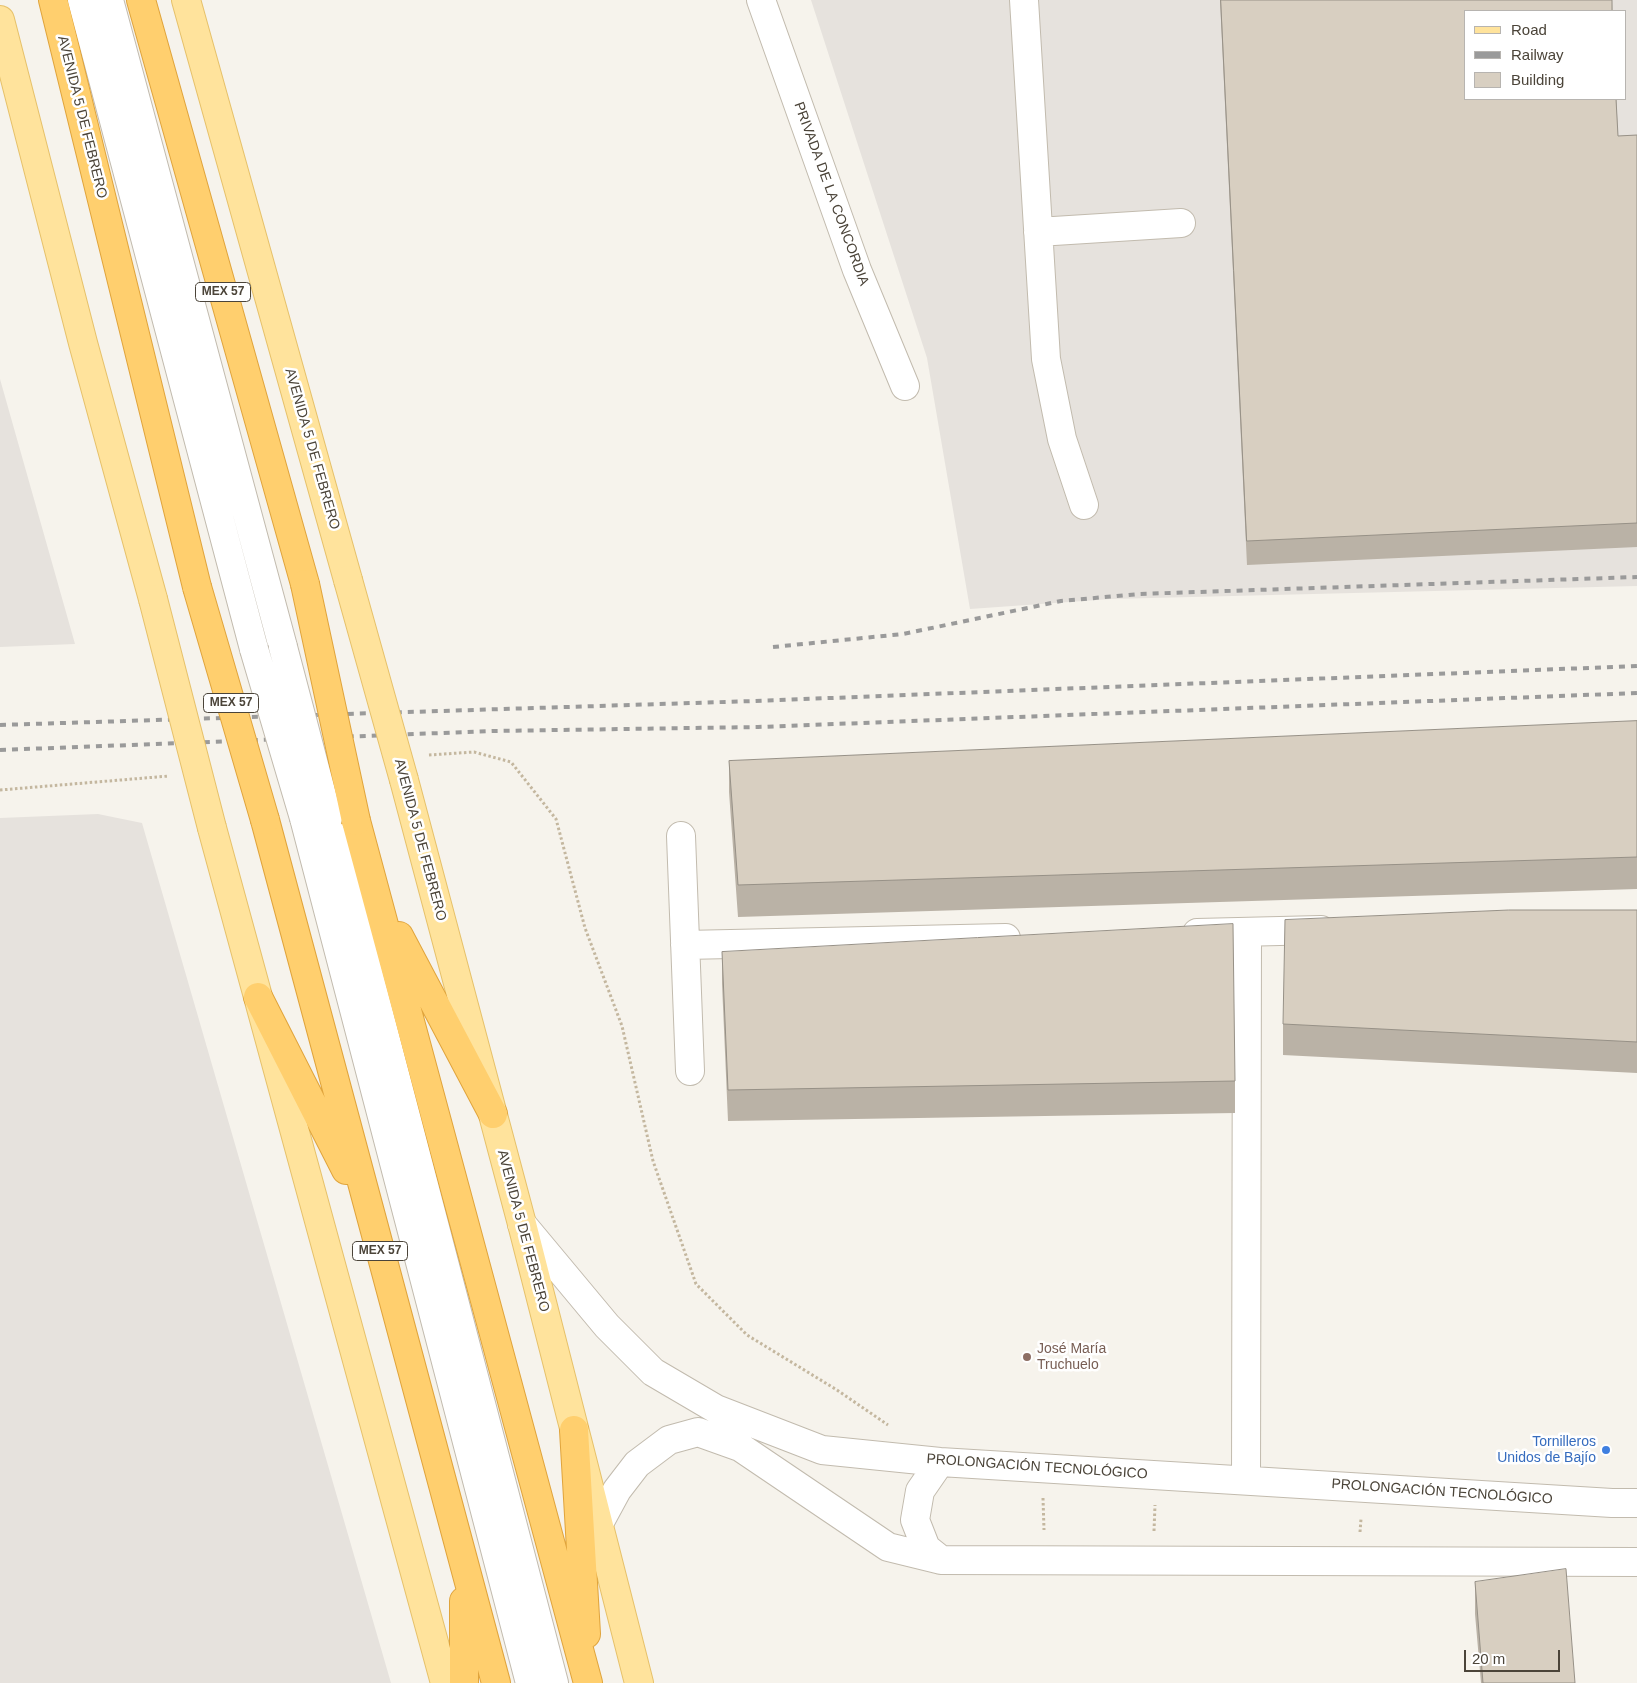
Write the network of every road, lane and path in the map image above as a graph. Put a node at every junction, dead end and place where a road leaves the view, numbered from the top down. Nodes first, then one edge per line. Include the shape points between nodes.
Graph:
1 (53, 0) edge
2 (82, 0) edge
3 (110, 0) edge
4 (141, 0) edge
5 (186, 0) edge
6 (761, 0) edge
7 (1024, 0) edge
8 (0, 20) edge
9 (1181, 223) dead end
10 (1038, 232) junction
11 (905, 386) dead end
12 (1084, 505) dead end
13 (424, 756) dead end
14 (178, 775) dead end
15 (0, 790) edge
16 (316, 818) junction
17 (681, 836) dead end
18 (376, 892) junction
19 (1347, 930) edge
20 (1247, 932) junction
21 (1168, 934) edge
22 (1030, 937) edge
23 (685, 945) junction
24 (258, 997) junction
25 (690, 1071) dead end
26 (492, 1114) junction
27 (372, 1219) junction
28 (522, 1224) junction
29 (893, 1429) dead end
30 (574, 1430) junction
31 (940, 1462) junction
32 (1246, 1480) junction
33 (1043, 1490) dead end
34 (1155, 1497) dead end
35 (1637, 1503) edge
36 (1361, 1517) dead end
37 (598, 1525) junction
38 (1154, 1532) dead end
39 (1360, 1534) dead end
40 (1044, 1540) dead end
41 (941, 1560) junction
42 (1637, 1562) edge
43 (464, 1565) junction
44 (445, 1683) edge
45 (464, 1683) edge
46 (496, 1683) edge
47 (530, 1683) edge
48 (554, 1683) edge
49 (588, 1683) edge
50 (639, 1683) edge

1 - 27 highway, AVENIDA 5 DE FEBRERO / MEX 57, bridge via 197,586
2 - 16 street, bridge via 254,649
3 - 16 street, bridge via 283,647
4 - 18 highway, MEX 57, bridge via 305,584 356,821
5 - 26 main road, AVENIDA 5 DE FEBRERO, bridge via 416,824
6 - 11 street, PRIVADA DE LA CONCORDIA via 857,270
7 - 10 street
8 - 24 main road, bridge
9 - 10 street
10 - 12 street via 1046,359 1062,439
13 - 29 path via 474,752 511,762 556,819 585,928 622,1026 653,1161 696,1284 747,1335
14 - 15 path
16 - 47 street
16 - 48 street
17 - 23 street
18 - 26 highway
18 - 49 highway, MEX 57
19 - 20 street
20 - 21 street
20 - 32 street
22 - 23 street
23 - 25 street
24 - 27 highway
24 - 44 main road
26 - 28 main road, AVENIDA 5 DE FEBRERO
27 - 43 highway, AVENIDA 5 DE FEBRERO / MEX 57
28 - 30 main road, AVENIDA 5 DE FEBRERO
28 - 31 street, PROLONGACIÓN TECNOLÓGICO via 607,1326 653,1372 716,1409 822,1450
30 - 37 main road, AVENIDA 5 DE FEBRERO
30 - 49 highway
31 - 32 street, PROLONGACIÓN TECNOLÓGICO
31 - 41 street via 920,1491 915,1520 926,1548
32 - 35 street, PROLONGACIÓN TECNOLÓGICO
33 - 40 path
34 - 38 path
36 - 39 path
37 - 41 street via 617,1490 637,1464 669,1440 698,1432 740,1448 888,1547
37 - 50 main road, AVENIDA 5 DE FEBRERO
41 - 42 street
43 - 45 highway
43 - 46 highway, AVENIDA 5 DE FEBRERO / MEX 57

